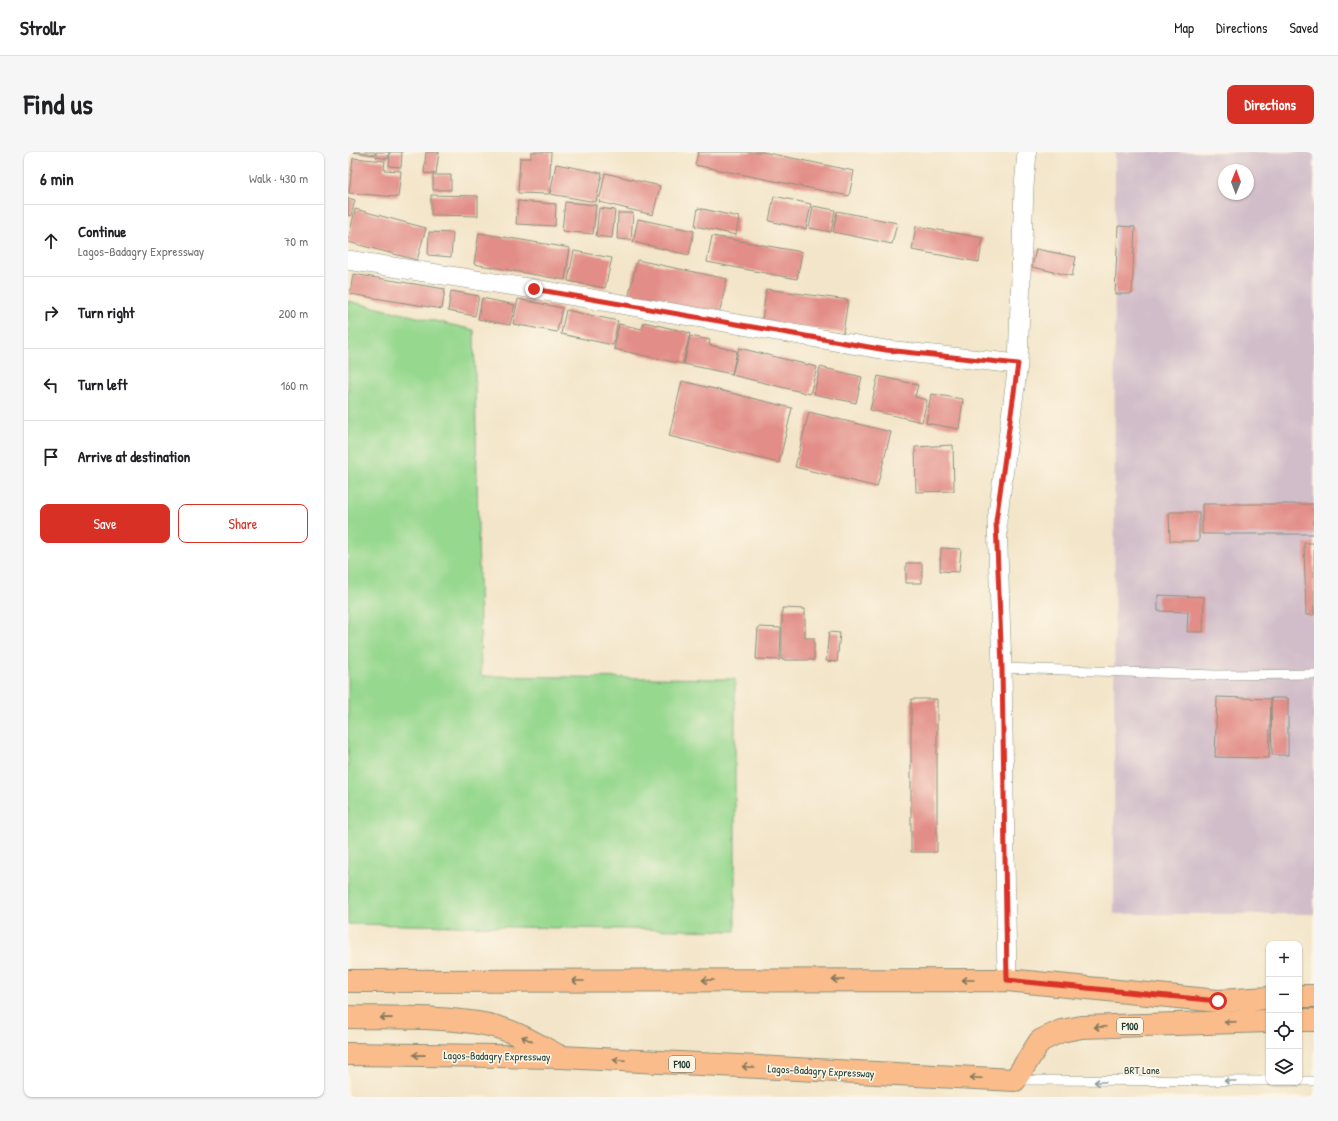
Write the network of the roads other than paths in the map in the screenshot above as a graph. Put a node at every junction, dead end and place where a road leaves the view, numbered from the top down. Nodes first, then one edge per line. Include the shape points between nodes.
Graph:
1 (1027, 152) edge
2 (348, 260) edge
3 (1018, 364) junction
4 (1002, 668) junction
5 (1314, 674) edge
6 (1007, 980) junction
7 (348, 981) edge
8 (1302, 996) edge
9 (1314, 996) edge
10 (1266, 998) edge
11 (348, 1017) edge
12 (1302, 1020) edge
13 (1314, 1020) edge
14 (1266, 1021) edge
15 (348, 1054) edge
16 (561, 1058) junction
17 (1015, 1080) junction
18 (1266, 1081) edge
19 (1302, 1081) edge
20 (1314, 1081) edge

1 - 3 street
2 - 3 street via 519,286 886,350
3 - 4 street via 996,521
4 - 5 lane via 1216,675
4 - 6 street
6 -> 7 main road
6 - 10 main road via 1218,1001
8 - 9 main road
16 -> 11 main road via 520,1036 490,1025 434,1019
12 - 13 main road
14 -> 17 main road, F100 via 1082,1027 1061,1031 1040,1041
16 -> 15 main road, Lagos-Badagry Expressway / F100
17 -> 16 main road, Lagos-Badagry Expressway / F100
18 -> 17 lane, BRT Lane
19 - 20 lane

